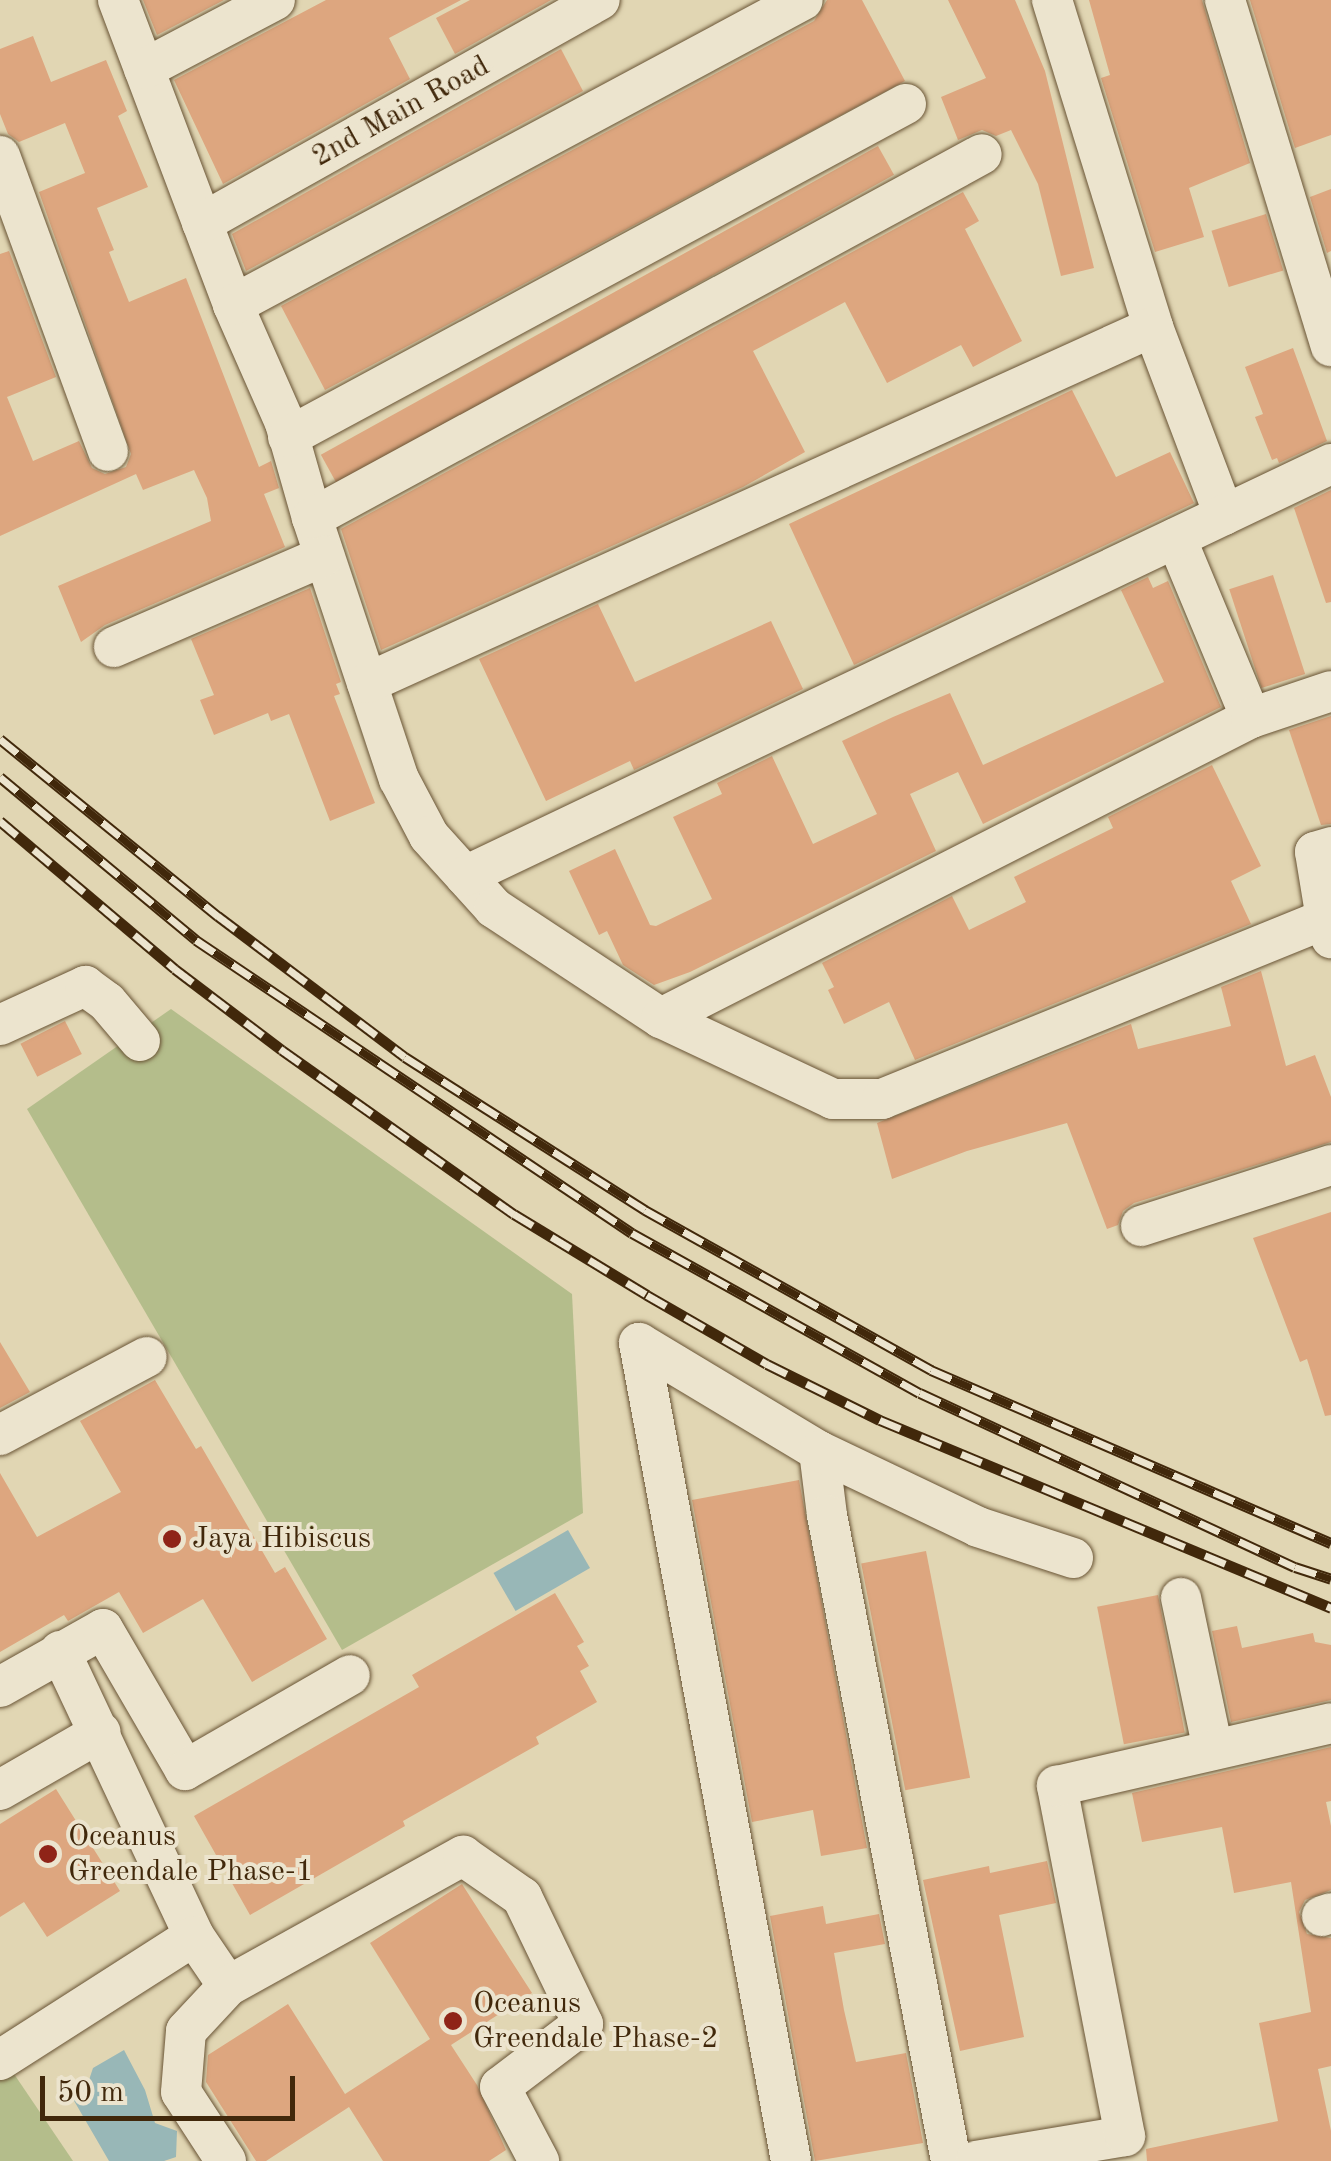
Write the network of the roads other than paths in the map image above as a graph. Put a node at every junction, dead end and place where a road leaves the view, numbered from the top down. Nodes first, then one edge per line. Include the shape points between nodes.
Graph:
1 (118, 0) edge
2 (275, 0) edge
3 (600, 0) edge
4 (803, 0) edge
5 (1052, 0) edge
6 (1226, 0) edge
7 (144, 69) junction
8 (906, 104) dead end
9 (982, 154) dead end
10 (0, 156) edge
11 (202, 223) junction
12 (233, 305) junction
13 (1153, 327) junction
14 (1331, 346) edge
15 (288, 437) junction
16 (108, 451) dead end
17 (1331, 464) edge
18 (1224, 515) junction
19 (318, 537) junction
20 (1176, 538) junction
21 (114, 647) dead end
22 (367, 683) junction
23 (1331, 692) edge
24 (1251, 718) junction
25 (1331, 846) edge
26 (464, 876) junction
27 (1328, 928) edge
28 (661, 1018) junction
29 (0, 1026) edge
30 (140, 1041) dead end
31 (1331, 1165) edge
32 (1141, 1226) dead end
33 (147, 1357) dead end
34 (0, 1435) edge
35 (819, 1451) junction
36 (1073, 1558) dead end
37 (1181, 1598) dead end
38 (60, 1651) junction
39 (350, 1675) dead end
40 (0, 1687) edge
41 (1331, 1722) edge
42 (101, 1732) junction
43 (1213, 1750) junction
44 (0, 1790) edge
45 (194, 1936) junction
46 (228, 1986) junction
47 (0, 2060) edge
48 (226, 2161) edge
49 (539, 2161) edge
50 (791, 2161) edge
51 (951, 2161) edge
52 (976, 2161) edge

1 - 7 street
2 - 7 street
3 - 11 street, 2nd Main Road
4 - 12 street
5 - 13 street
6 - 14 street
7 - 11 street
8 - 15 street
9 - 19 street
10 - 16 street
11 - 12 street
12 - 15 street
13 - 18 street
13 - 22 street
15 - 19 street
17 - 18 street
18 - 20 street
19 - 21 street
19 - 22 street
20 - 24 street
20 - 26 street
22 - 26 street via 399,779 429,836
23 - 24 street
24 - 28 street
25 - 27 street via 1315,852
26 - 28 street via 494,908
27 - 28 street via 882,1099 833,1099
29 - 30 street via 84,986
31 - 32 street
33 - 34 street
35 - 36 street via 978,1527
35 - 50 street via 640,1343
35 - 51 street
37 - 43 street
38 - 39 street via 104,1628 185,1770
38 - 40 street
38 - 42 street
41 - 43 street
42 - 44 street
42 - 45 street
43 - 52 street via 1057,1786 1125,2136
45 - 46 street
45 - 47 street
46 - 48 street via 186,2031 180,2092
46 - 49 street via 463,1856 522,1897 583,2024 500,2087

